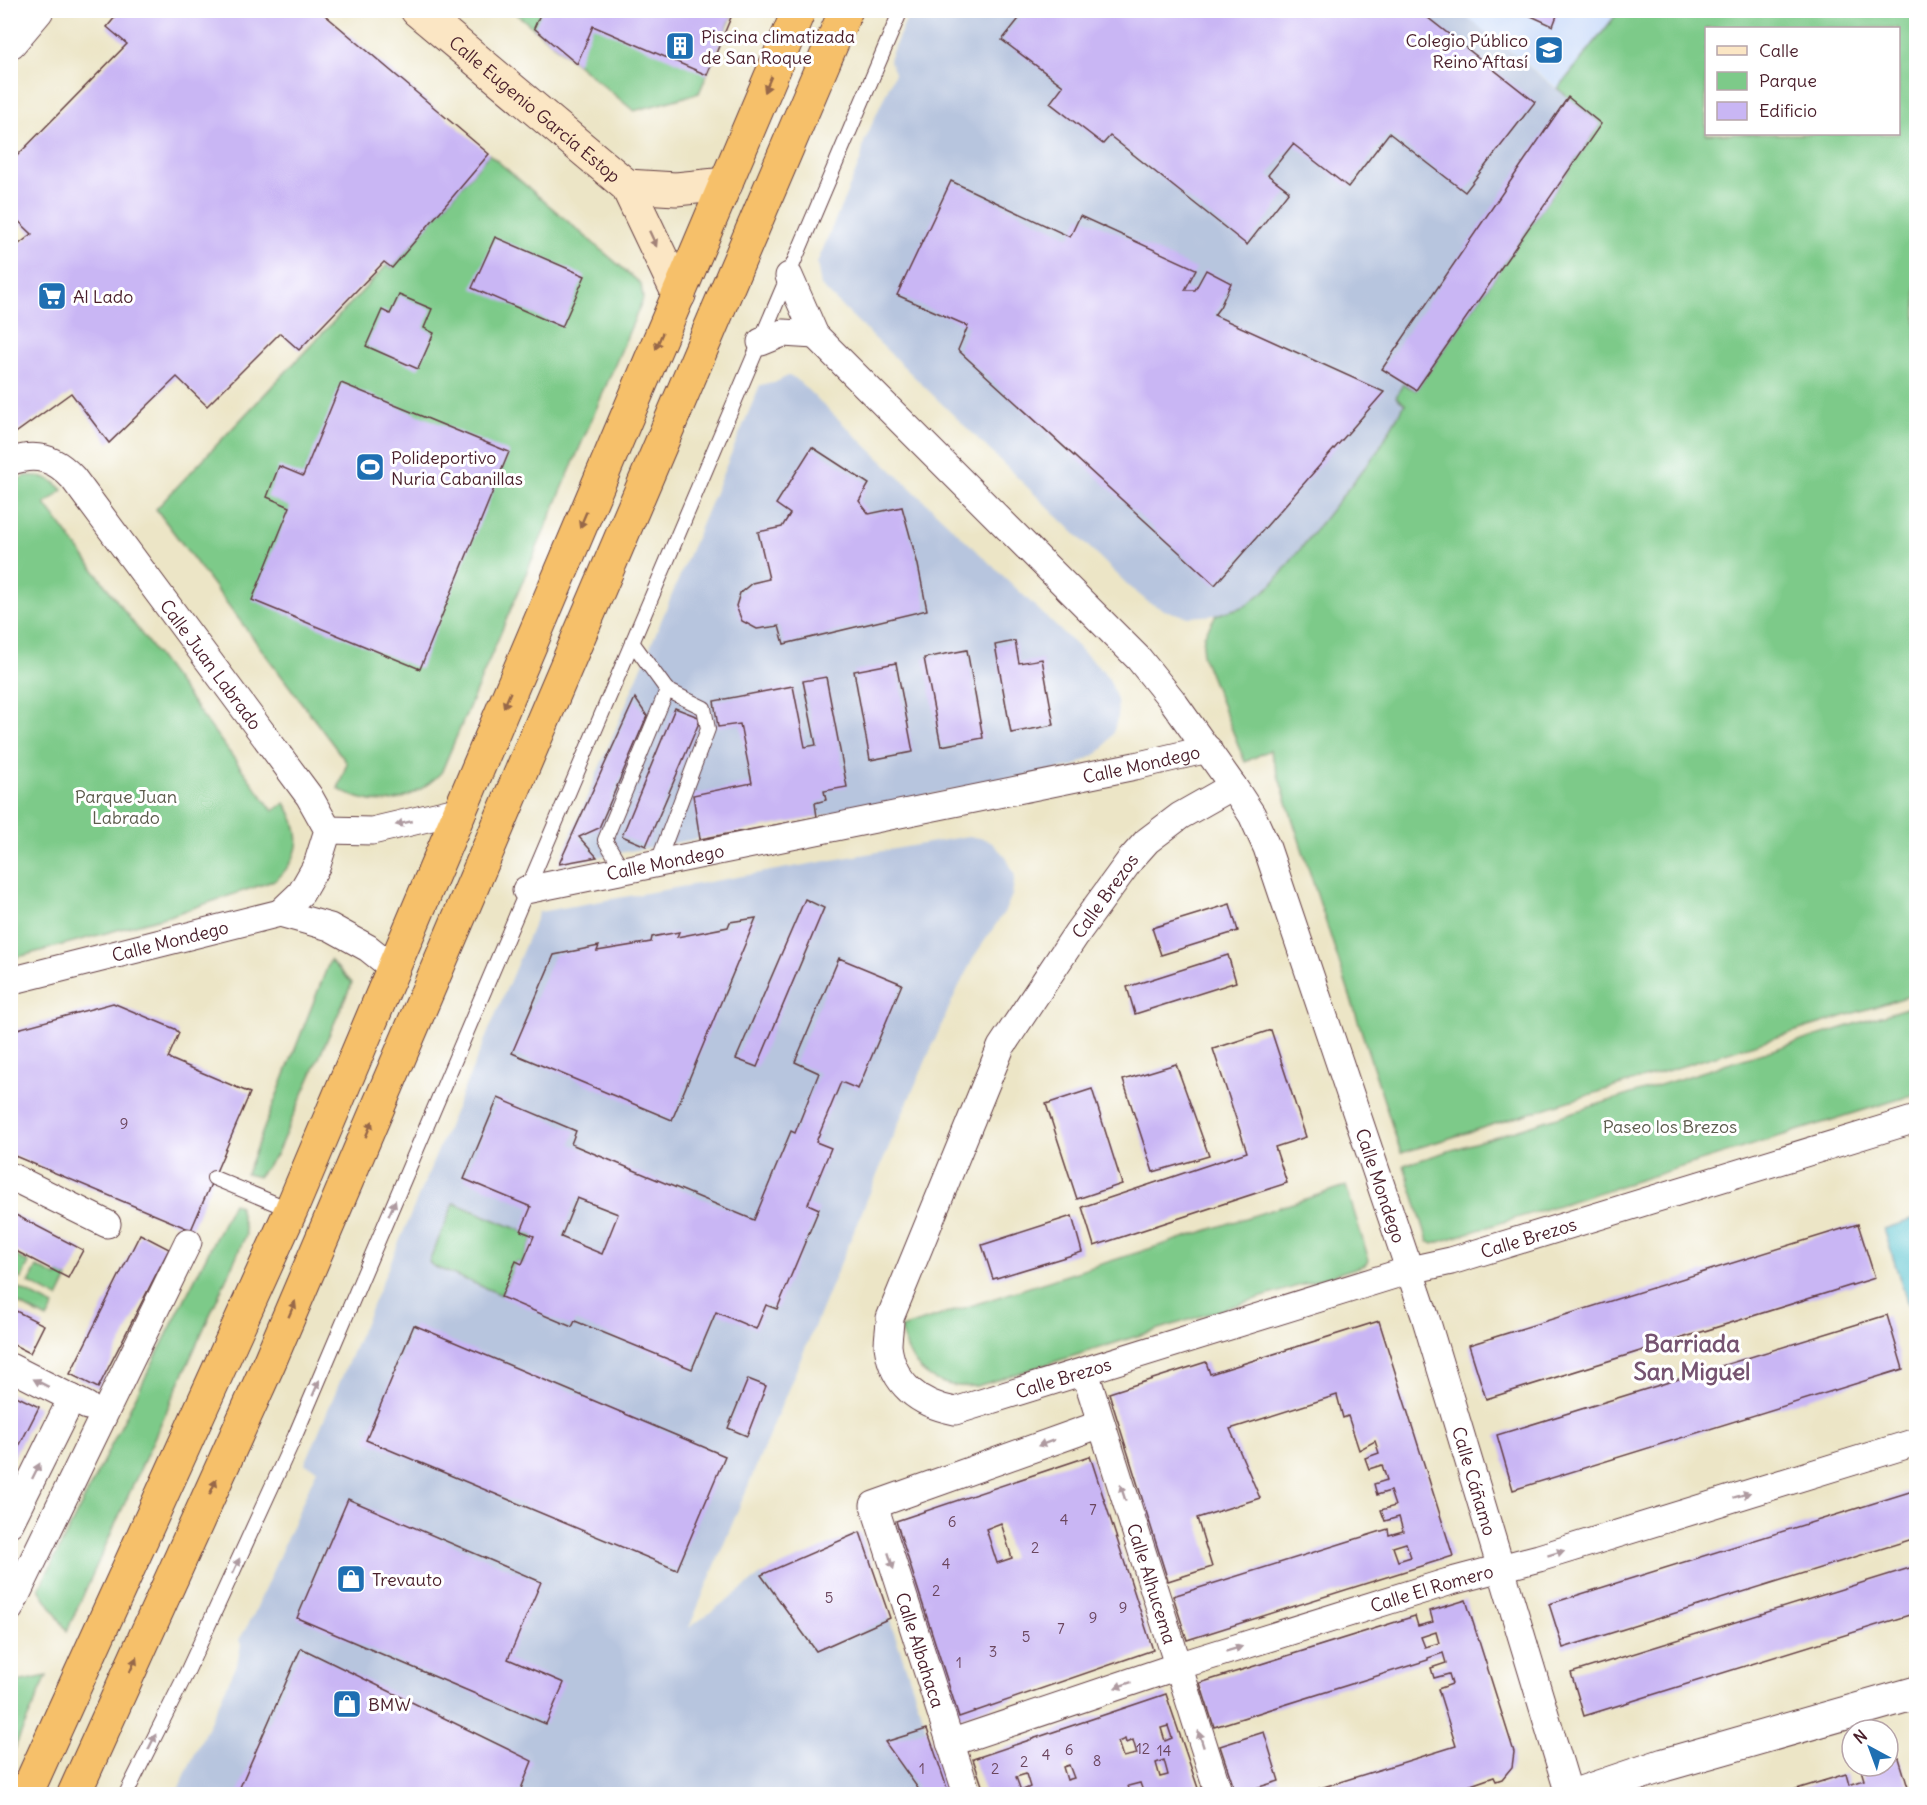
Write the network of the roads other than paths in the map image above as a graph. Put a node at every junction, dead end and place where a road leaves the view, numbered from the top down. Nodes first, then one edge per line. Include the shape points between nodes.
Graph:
1 (417, 10) edge
2 (799, 10) edge
3 (846, 10) edge
4 (901, 10) edge
5 (726, 184) junction
6 (627, 186) junction
7 (789, 276) junction
8 (678, 295) junction
9 (815, 335) junction
10 (761, 342) junction
11 (10, 462) edge
12 (632, 642) junction
13 (667, 690) junction
14 (1208, 749) junction
15 (1233, 786) junction
16 (461, 810) junction
17 (328, 830) junction
18 (657, 864) junction
19 (317, 865) junction
20 (622, 870) junction
21 (526, 890) junction
22 (280, 913) junction
23 (330, 927) junction
24 (393, 968) junction
25 (10, 981) edge
26 (1917, 1119) edge
27 (10, 1176) edge
28 (214, 1178) dead end
29 (291, 1210) junction
30 (106, 1224) dead end
31 (188, 1242) dead end
32 (1410, 1270) junction
33 (10, 1367) edge
34 (1085, 1372) junction
35 (72, 1398) junction
36 (104, 1415) junction
37 (1101, 1424) junction
38 (1917, 1442) edge
39 (10, 1523) edge
40 (1500, 1569) junction
41 (12, 1602) edge
42 (1178, 1666) junction
43 (1917, 1693) edge
44 (950, 1743) junction
45 (1664, 1765) junction
46 (26, 1794) edge
47 (74, 1794) edge
48 (126, 1794) edge
49 (967, 1794) edge
50 (1219, 1794) edge
51 (1580, 1794) edge
52 (1629, 1794) edge

1 - 6 main road, Calle Eugenio García Estop
2 -> 5 highway
47 -> 3 highway via 269,1363
4 - 7 lane
5 - 6 main road via 676,189
5 - 8 highway
6 -> 8 main road
7 - 9 street
7 - 10 lane
8 -> 16 highway
9 - 10 street via 783,333
9 - 14 street via 1139,659
10 - 12 lane
11 - 17 street, Calle Juan Labrado via 28,457 48,459 73,478 309,796
12 - 13 lane
12 - 21 lane
13 - 18 lane via 704,708 708,729
13 - 20 lane via 605,840
14 - 15 street, Calle Mondego
14 - 18 street, Calle Mondego
15 - 32 street, Calle Mondego via 1267,848
15 - 34 street, Calle Brezos via 1180,816 1131,859 1001,1047 890,1318 888,1346 893,1368 917,1398 935,1407 955,1412
16 -> 17 street via 372,831
16 - 24 highway
17 - 19 street
18 - 20 street, Calle Mondego
19 - 22 street via 301,893
19 - 23 street via 317,897
20 - 21 street, Calle Mondego
48 -> 21 lane via 187,1672 295,1436
22 - 23 street, Calle Mondego
22 - 25 street, Calle Mondego
23 - 24 street, Calle Mondego via 368,948
24 - 29 highway
26 - 32 street, Calle Brezos via 1451,1261
27 - 30 street
28 - 29 lane
29 - 46 highway
31 - 36 street
32 - 34 street, Calle Brezos
32 - 40 street, Calle Cáñamo
35 -> 33 street
34 - 37 street, Calle Alhucema
35 - 36 street
39 -> 35 street
36 - 41 street
42 -> 37 street, Calle Alhucema
37 -> 44 street, Calle Albahaca via 874,1505
40 -> 38 street, Calle El Romero
42 -> 40 street, Calle El Romero
40 - 51 street, Calle Cáñamo
42 -> 44 street, Calle El Romero
50 -> 42 street, Calle Alhucema
43 - 45 street
44 - 49 street, Calle Albahaca
45 - 51 street
45 - 52 street

